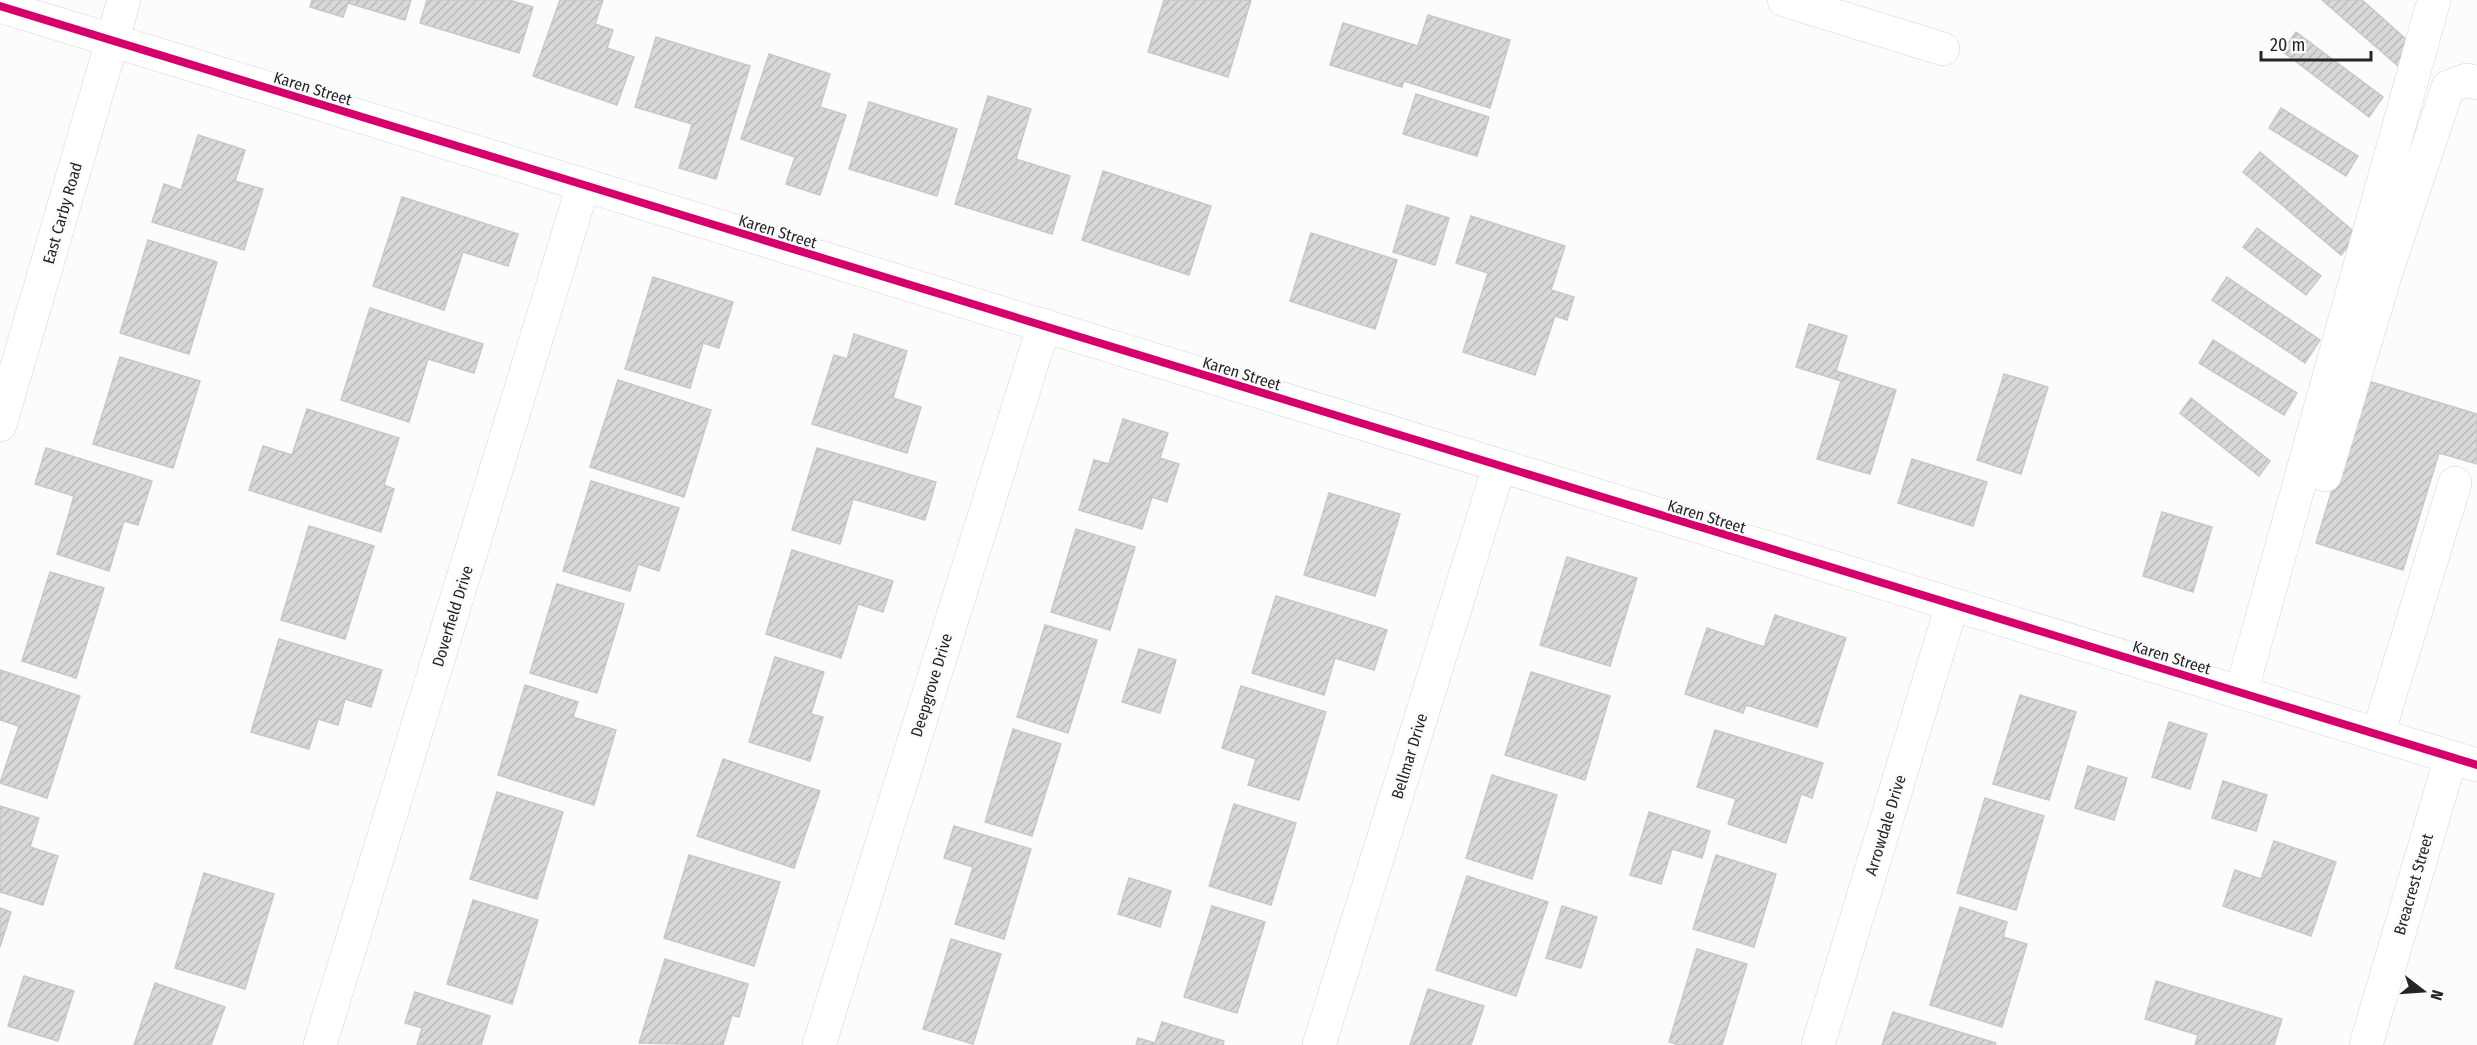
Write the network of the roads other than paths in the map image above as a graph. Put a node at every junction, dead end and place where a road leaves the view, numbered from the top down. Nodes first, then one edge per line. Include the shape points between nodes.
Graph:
1 (124, 0) edge
2 (1784, 0) edge
3 (2434, 0) edge
4 (0, 6) edge
5 (112, 40) junction
6 (1942, 49) dead end
7 (2477, 83) edge
8 (583, 186) junction
9 (1044, 325) junction
10 (0, 425) edge
11 (1499, 467) junction
12 (2456, 483) dead end
13 (1952, 605) junction
14 (2251, 695) junction
15 (2378, 734) junction
16 (2464, 761) edge
17 (320, 1045) edge
18 (819, 1045) edge
19 (1319, 1045) edge
20 (1818, 1045) edge
21 (2366, 1045) edge

1 - 5 street, East Carby Road
2 - 6 street
3 - 14 street
4 - 5 street, Karen Street
5 - 8 street, Karen Street
5 - 10 street, East Carby Road
7 - 14 street via 2467,80 2448,87 2388,266 2300,554
8 - 9 street, Karen Street
8 - 17 street, Doverfield Drive
9 - 11 street, Karen Street
9 - 18 street, Deepgrove Drive
11 - 13 street, Karen Street
11 - 19 street, Bellmar Drive
12 - 15 street
13 - 14 street, Karen Street
13 - 20 street, Arrowdale Drive
14 - 15 street, Karen Street
15 - 16 street, Karen Street
16 - 21 street, Breacrest Street

